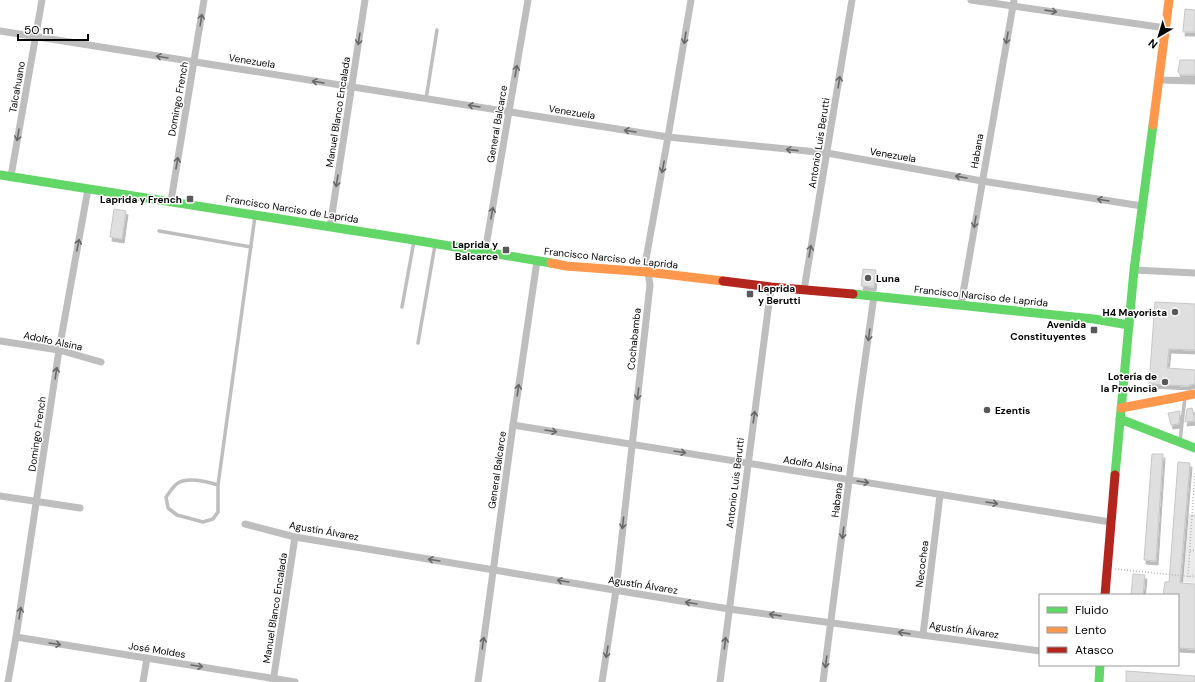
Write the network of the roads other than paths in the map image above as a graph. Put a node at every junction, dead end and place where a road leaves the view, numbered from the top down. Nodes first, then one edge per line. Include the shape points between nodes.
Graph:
1 (42, 0) edge
2 (204, 0) edge
3 (365, 0) edge
4 (528, 0) edge
5 (691, 0) edge
6 (852, 0) edge
7 (971, 0) edge
8 (1169, 0) edge
9 (1014, 3) edge
10 (1166, 28) junction
11 (437, 30) dead end
12 (0, 31) edge
13 (36, 37) junction
14 (194, 62) junction
15 (1159, 80) junction
16 (1195, 81) edge
17 (352, 87) junction
18 (426, 99) junction
19 (509, 112) junction
20 (668, 137) junction
21 (828, 153) junction
22 (0, 175) edge
23 (11, 176) junction
24 (982, 181) junction
25 (88, 189) junction
26 (171, 201) junction
27 (1142, 206) junction
28 (256, 215) junction
29 (330, 227) junction
30 (159, 231) dead end
31 (414, 240) junction
32 (436, 244) junction
33 (251, 247) junction
34 (485, 252) junction
35 (537, 261) junction
36 (1134, 270) junction
37 (647, 272) junction
38 (1195, 274) edge
39 (771, 287) junction
40 (804, 290) junction
41 (874, 296) junction
42 (961, 306) junction
43 (402, 307) dead end
44 (1129, 325) junction
45 (0, 341) edge
46 (418, 343) dead end
47 (59, 350) junction
48 (101, 362) dead end
49 (1195, 394) edge
50 (1185, 396) junction
51 (1121, 408) junction
52 (1120, 419) junction
53 (513, 425) junction
54 (1179, 442) junction
55 (632, 444) junction
56 (1195, 448) edge
57 (748, 463) junction
58 (849, 480) junction
59 (218, 485) junction
60 (940, 495) junction
61 (0, 496) edge
62 (37, 502) junction
63 (80, 508) dead end
64 (1110, 522) junction
65 (245, 524) dead end
66 (296, 537) junction
67 (494, 570) junction
68 (616, 590) junction
69 (1105, 594) edge
70 (729, 609) junction
71 (831, 623) junction
72 (923, 635) junction
73 (16, 638) junction
74 (1039, 651) edge
75 (147, 658) junction
76 (10, 665) junction
77 (1100, 666) edge
78 (274, 680) edge
79 (3, 682) edge
80 (8, 682) edge
81 (143, 682) edge
82 (295, 682) edge
83 (478, 682) edge
84 (602, 682) edge
85 (720, 682) edge
86 (823, 682) edge
87 (1098, 682) edge

1 - 13 street, Talcahuano
14 -> 2 street, Domingo French
3 -> 17 street, Manuel Blanco Encalada
19 -> 4 street, General Balcarce
5 -> 20 street, Cochabamba
21 -> 6 street, Antonio Luis Berutti
7 - 9 street
8 - 10 main road
9 -> 10 street
9 -> 24 street, Habana
10 - 15 main road
11 - 18 lane
12 - 13 street, Venezuela
14 -> 13 street, Venezuela
13 -> 23 street, Talcahuano
17 -> 14 street, Venezuela
26 -> 14 street, Domingo French
15 - 16 street
15 - 27 main road
17 - 18 street, Venezuela
17 -> 29 street, Manuel Blanco Encalada
19 -> 18 street, Venezuela
20 -> 19 street, Venezuela
34 -> 19 street, General Balcarce
21 -> 20 street, Venezuela
20 -> 37 street, Cochabamba via 646,259
24 -> 21 street, Venezuela
40 -> 21 street, Antonio Luis Berutti
22 - 23 main road, Francisco Narciso de Laprida
23 - 25 main road, Francisco Narciso de Laprida
27 -> 24 street, Venezuela
24 -> 42 street, Habana
25 - 26 main road, Francisco Narciso de Laprida
47 -> 25 street, Domingo French
26 - 28 main road, Francisco Narciso de Laprida
27 - 36 main road
28 - 29 main road, Francisco Narciso de Laprida
28 - 33 lane
29 - 31 main road, Francisco Narciso de Laprida
30 - 33 lane
31 - 32 main road, Francisco Narciso de Laprida
31 - 43 lane
32 - 34 main road, Francisco Narciso de Laprida
32 - 46 lane
33 - 59 lane
34 - 35 main road, Francisco Narciso de Laprida
35 - 37 main road, Francisco Narciso de Laprida via 566,266
53 -> 35 street, General Balcarce
36 - 38 street
36 - 44 main road
37 - 39 main road, Francisco Narciso de Laprida
37 -> 55 street, Cochabamba via 650,285
39 - 40 main road, Francisco Narciso de Laprida
57 -> 39 street, Antonio Luis Berutti
40 - 41 main road, Francisco Narciso de Laprida
41 - 42 main road, Francisco Narciso de Laprida
41 -> 58 street, Habana
42 - 44 main road, Francisco Narciso de Laprida
44 - 51 main road
45 - 47 street, Adolfo Alsina
47 - 48 street, Adolfo Alsina
62 -> 47 street, Domingo French
49 - 50 main road
50 - 51 main road
50 - 54 lane
51 - 52 main road
52 - 54 main road
52 - 64 main road
53 -> 55 street, Adolfo Alsina
53 - 67 street, General Balcarce
54 - 56 main road
55 -> 57 street, Adolfo Alsina
55 -> 68 street, Cochabamba
57 - 58 street, Adolfo Alsina
57 - 70 street, Antonio Luis Berutti
58 -> 60 street, Adolfo Alsina
58 -> 71 street, Habana
59 - 59 lane via 218,512 213,519 203,522 177,515 168,508 166,497 180,482 200,480
60 -> 64 street, Adolfo Alsina
60 - 72 street, Necochea
61 - 62 street
62 - 63 street
73 -> 62 street, Domingo French
64 - 69 main road
65 - 66 street, Agustín Álvarez
67 -> 66 street, Agustín Álvarez
66 - 78 street, Manuel Blanco Encalada
68 -> 67 street, Agustín Álvarez
83 -> 67 street, General Balcarce
70 -> 68 street, Agustín Álvarez
68 -> 84 street, Cochabamba
71 -> 70 street, Agustín Álvarez
85 -> 70 street, Antonio Luis Berutti
72 -> 71 street, Agustín Álvarez
71 -> 86 street, Habana
72 - 74 street, Agustín Álvarez
73 -> 75 street, José Moldes
73 - 76 street, Domingo French
75 -> 78 street, José Moldes
75 - 81 street
76 - 79 street
76 - 80 street, Domingo French
77 - 87 main road
78 - 82 street, José Moldes

